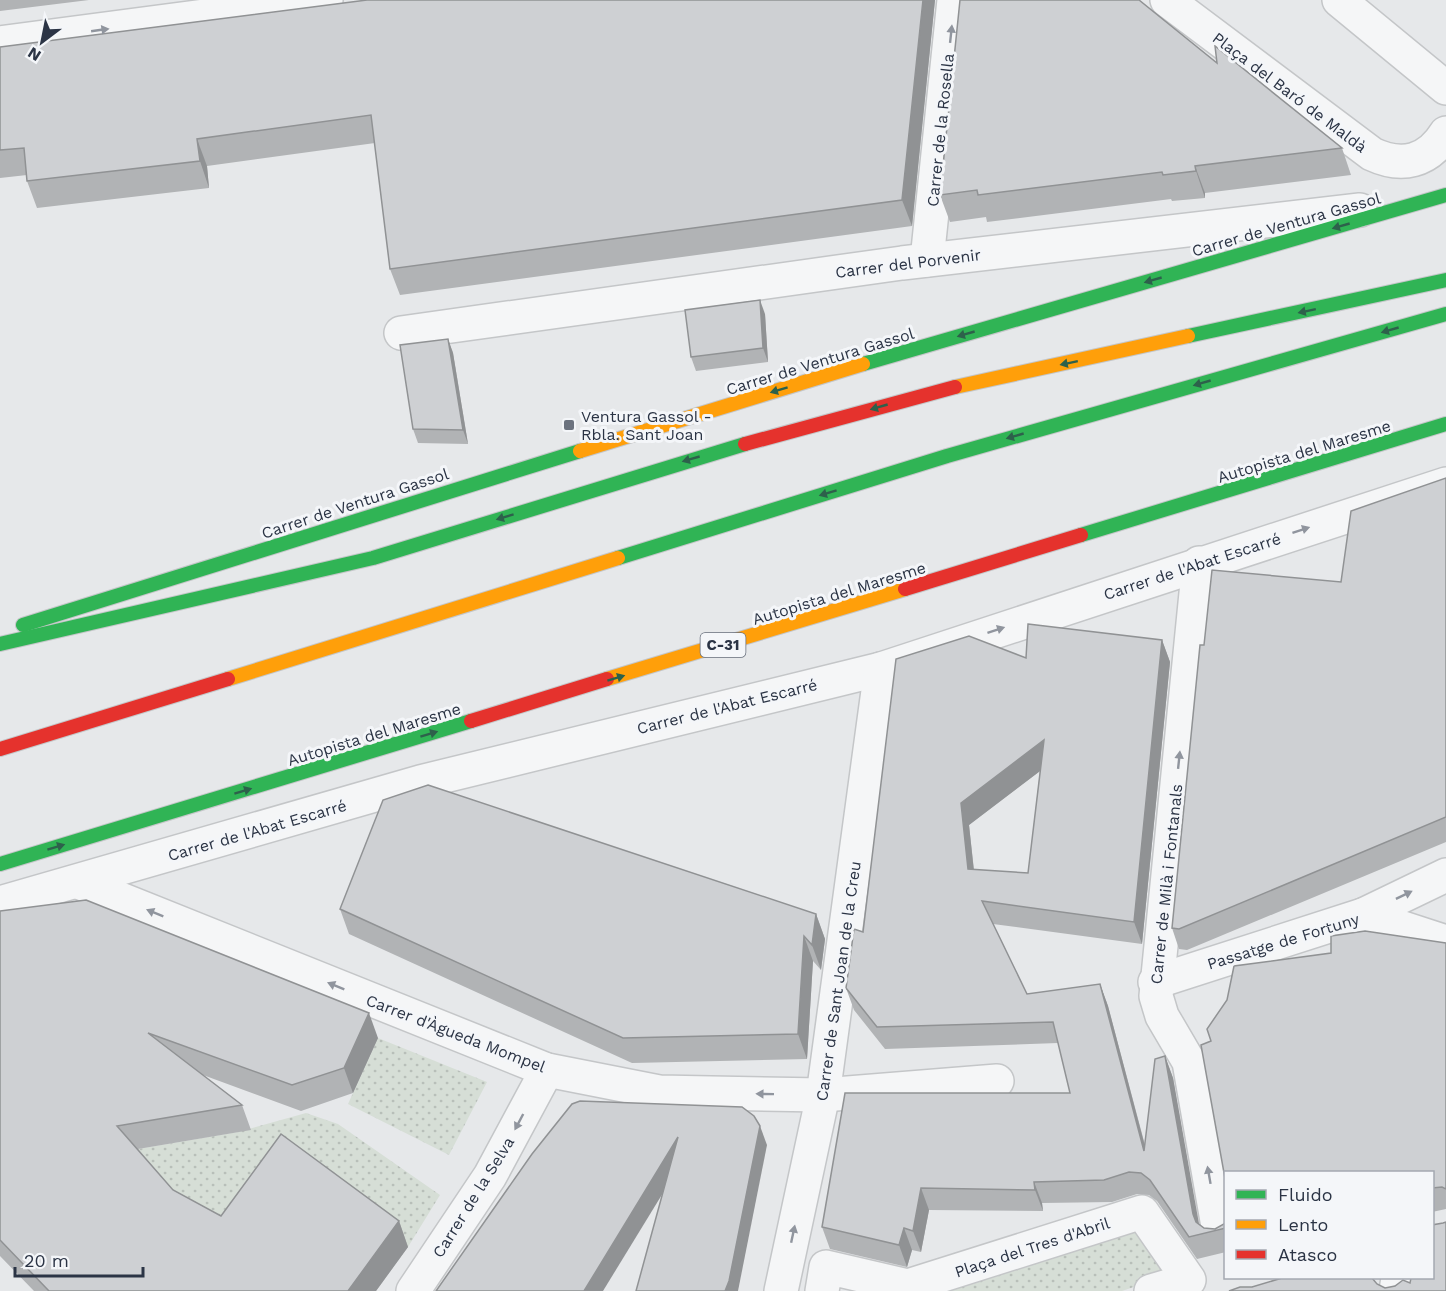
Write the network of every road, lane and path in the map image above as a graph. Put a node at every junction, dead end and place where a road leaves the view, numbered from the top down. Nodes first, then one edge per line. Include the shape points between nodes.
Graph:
1 (326, 0) edge
2 (954, 0) edge
3 (1167, 0) edge
4 (1339, 0) edge
5 (0, 43) edge
6 (1446, 88) edge
7 (1446, 133) edge
8 (1431, 200) edge
9 (927, 260) junction
10 (1446, 280) edge
11 (1446, 314) edge
12 (401, 333) dead end
13 (1446, 424) edge
14 (1446, 484) edge
15 (1199, 563) junction
16 (0, 633) edge
17 (0, 644) edge
18 (881, 669) junction
19 (0, 749) edge
20 (0, 864) edge
21 (1446, 875) edge
22 (78, 882) junction
23 (0, 903) edge
24 (1363, 915) junction
25 (1446, 942) edge
26 (1155, 982) junction
27 (546, 1070) junction
28 (997, 1081) dead end
29 (824, 1095) junction
30 (1219, 1232) edge
31 (413, 1291) edge
32 (781, 1291) edge
33 (822, 1291) edge
34 (1151, 1291) edge

5 -> 1 street
9 -> 2 street, Carrer de la Rosella
3 - 7 street, Plaça del Baró de Maldà via 1372,154 1395,162 1415,162 1431,152
4 - 6 street
8 - 9 street, Carrer del Porvenir
8 -> 16 main road, Carrer de Ventura Gassol via 903,352
9 - 12 street, Carrer del Porvenir
10 -> 17 main road via 919,395 690,459 373,558
11 -> 19 main road via 947,456
20 -> 13 main road, Autopista del Maresme / C-31
15 -> 14 street, Carrer de l'Abat Escarré
18 -> 15 street, Carrer de l'Abat Escarré
26 -> 15 street, Carrer de Milà i Fontanals
18 - 22 street, Carrer de l'Abat Escarré via 420,782
18 - 29 street, Carrer de Sant Joan de la Creu
24 -> 21 street
22 - 23 street, Carrer de l'Abat Escarré
27 -> 22 street, Carrer d'Àgueda Mompel
24 - 25 street, Passatge de Fortuny
24 - 26 street, Passatge de Fortuny
30 -> 26 street, Carrer de Milà i Fontanals via 1189,1062 1162,1016
29 -> 27 street, Carrer d'Àgueda Mompel via 659,1092
27 -> 31 street, Carrer de la Selva via 489,1176
28 - 29 street, Carrer d'Àgueda Mompel
32 -> 29 street, Carrer de Sant Joan de la Creu
33 - 34 street, Plaça del Tres d'Abril via 826,1267 908,1286 1142,1212 1189,1280

